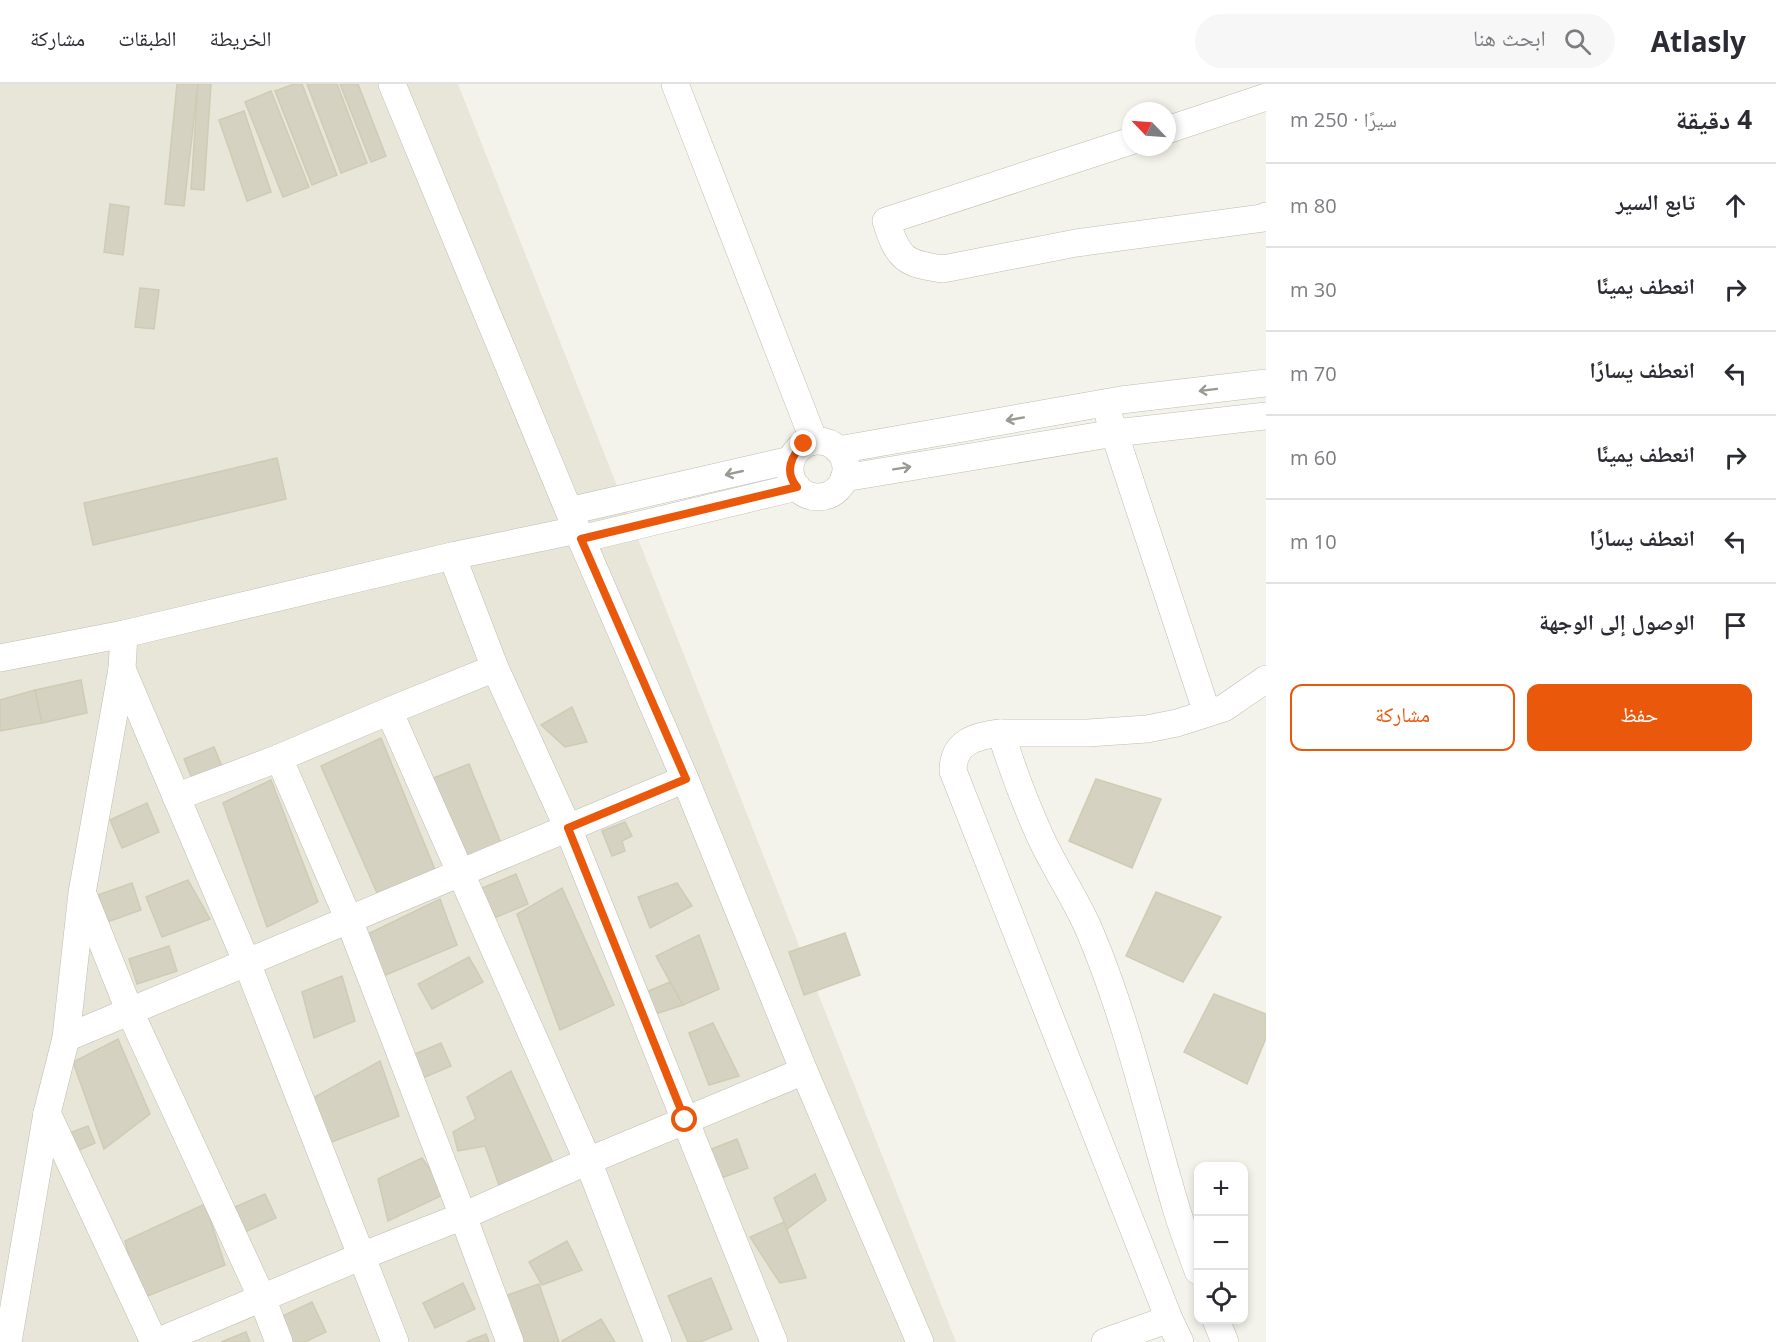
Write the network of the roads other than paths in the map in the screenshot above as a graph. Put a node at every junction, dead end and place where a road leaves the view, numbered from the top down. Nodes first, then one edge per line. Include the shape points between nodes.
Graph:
1 (393, 84) edge
2 (675, 84) edge
3 (1266, 97) edge
4 (1176, 127) edge
5 (1122, 144) edge
6 (1266, 216) edge
7 (1266, 382) edge
8 (1104, 403) junction
9 (1266, 416) edge
10 (1115, 434) junction
11 (826, 445) junction
12 (791, 460) junction
13 (844, 478) junction
14 (797, 487) junction
15 (576, 526) junction
16 (452, 556) junction
17 (124, 634) junction
18 (0, 658) edge
19 (495, 668) junction
20 (122, 669) junction
21 (1266, 679) edge
22 (388, 711) junction
23 (1207, 712) junction
24 (1001, 733) junction
25 (279, 758) junction
26 (686, 779) junction
27 (176, 797) junction
28 (568, 828) junction
29 (461, 873) junction
30 (82, 893) junction
31 (348, 920) junction
32 (247, 963) junction
33 (130, 1012) junction
34 (66, 1038) junction
35 (804, 1071) junction
36 (47, 1113) junction
37 (685, 1120) junction
38 (588, 1161) junction
39 (464, 1216) junction
40 (362, 1256) junction
41 (1198, 1270) edge
42 (262, 1298) junction
43 (1218, 1324) edge
44 (1175, 1331) edge
45 (8, 1342) edge
46 (155, 1342) edge
47 (279, 1342) edge
48 (395, 1342) edge
49 (510, 1342) edge
50 (658, 1342) edge
51 (774, 1342) edge
52 (920, 1342) edge
53 (1105, 1342) edge
54 (1225, 1342) edge

1 - 15 street
2 - 11 street
3 - 4 street
5 - 6 street via 886,221 894,245 908,260 943,268 1076,243
7 -> 8 street
8 - 10 street
8 -> 11 street
9 - 10 street
13 -> 10 street
10 - 23 street
11 - 12 street via 804,444
11 - 13 street via 846,464
12 - 14 street via 790,472
12 -> 15 street
13 - 14 street via 833,492 823,496 812,496
14 - 15 street
15 - 16 street
15 - 26 street
16 - 17 street
16 - 19 street
17 - 18 street
17 - 20 street
19 - 22 street
19 - 28 street
20 - 27 street
20 - 30 street
21 - 23 street via 1224,708
22 - 25 street
22 - 29 street
23 - 24 street via 1147,729
24 - 41 street via 1040,837 1090,932 1123,1023 1177,1213
24 - 44 street via 970,740 960,747 953,759 953,771
25 - 27 street
25 - 31 street
26 - 28 street
26 - 35 street
27 - 32 street
28 - 29 street
28 - 37 street
29 - 31 street
29 - 38 street
30 - 33 street
30 - 34 street
31 - 32 street
31 - 39 street
32 - 33 street
32 - 40 street
33 - 34 street
33 - 42 street
34 - 36 street
35 - 37 street
35 - 52 street
36 - 45 street
36 - 46 street
37 - 38 street
37 - 51 street
38 - 39 street
38 - 50 street
39 - 40 street
39 - 49 street
40 - 42 street
40 - 48 street
42 - 46 street
42 - 47 street
43 - 54 street
44 - 53 street

